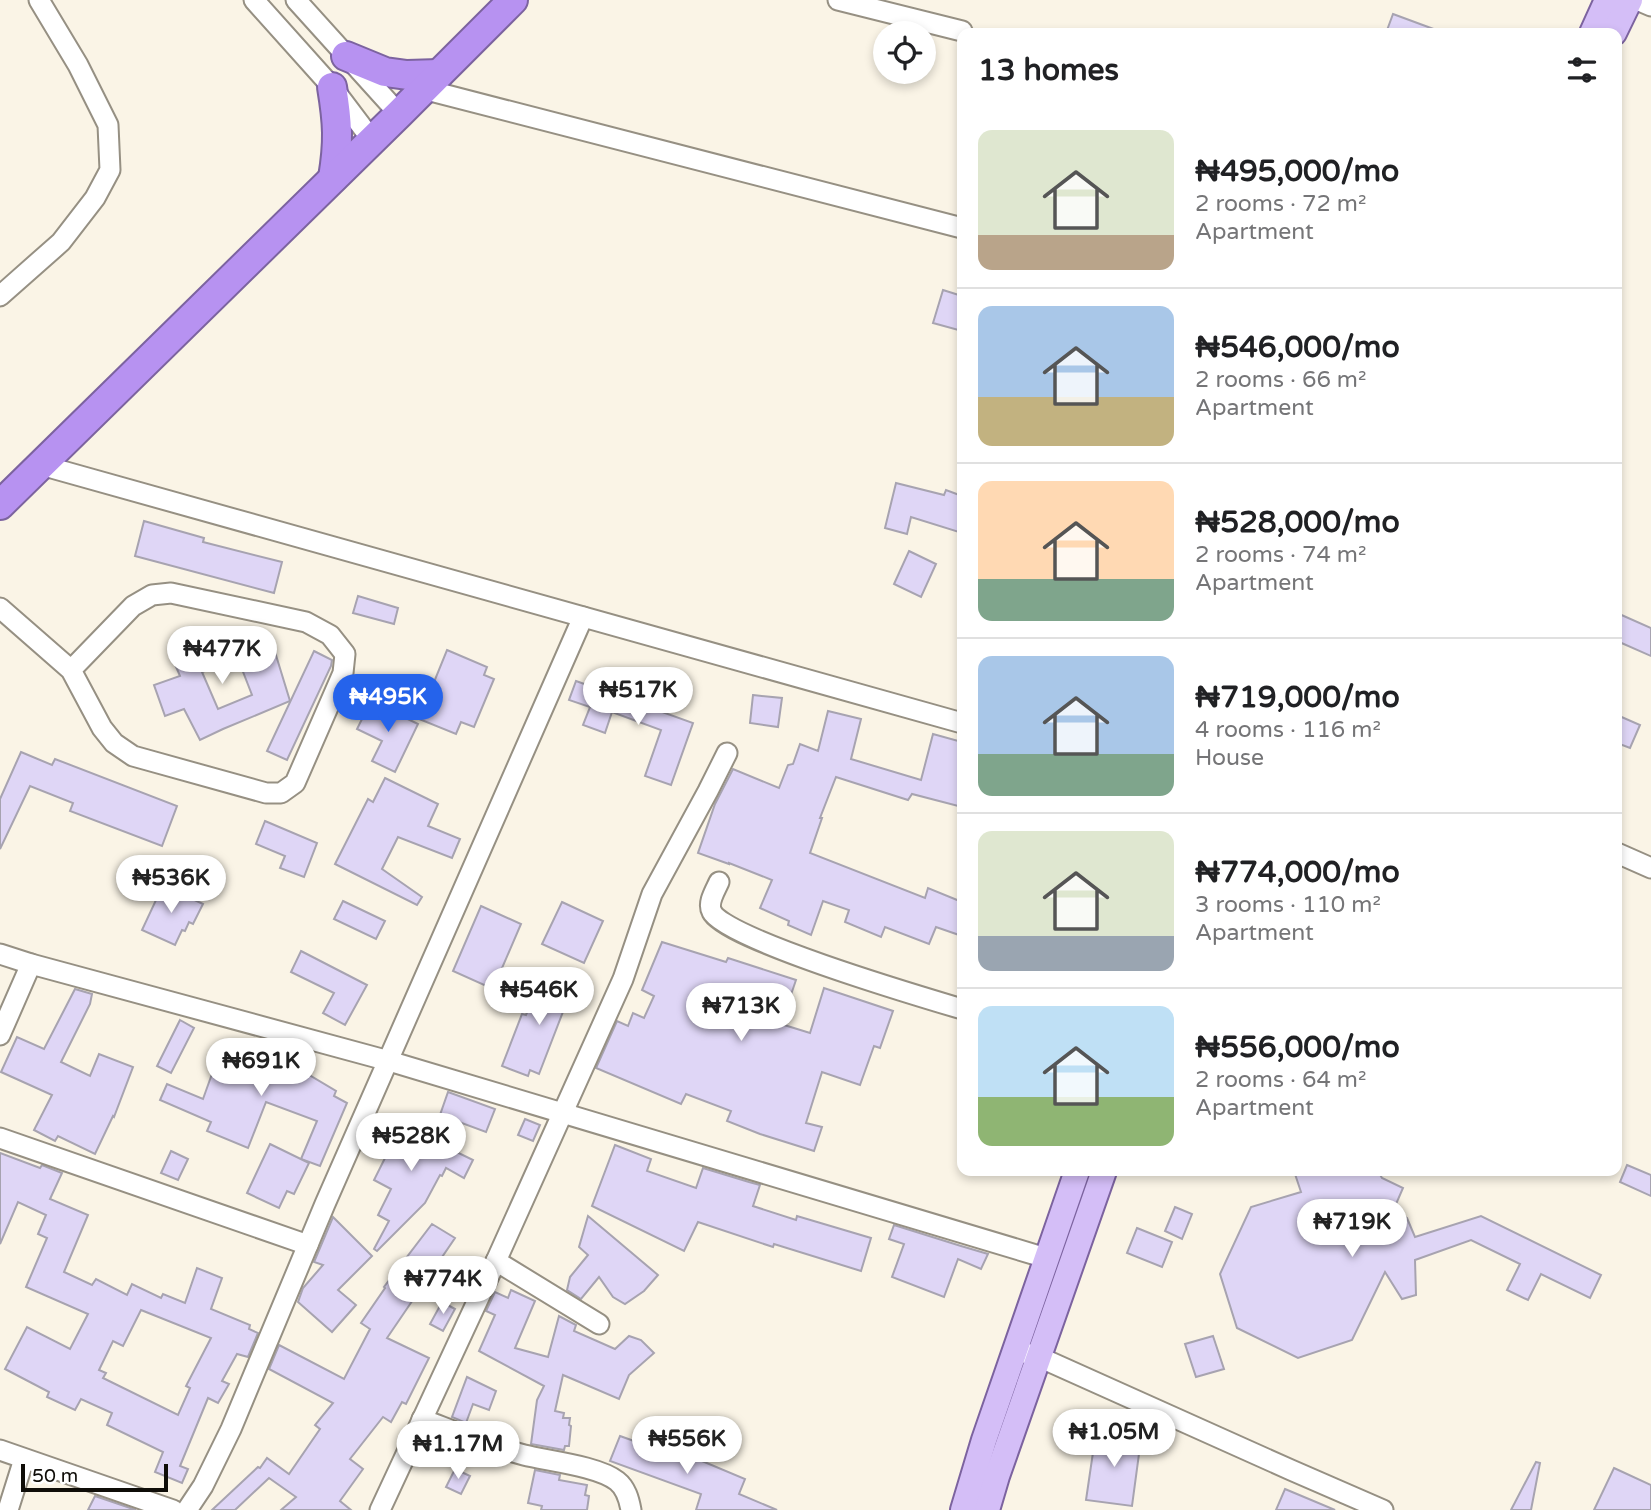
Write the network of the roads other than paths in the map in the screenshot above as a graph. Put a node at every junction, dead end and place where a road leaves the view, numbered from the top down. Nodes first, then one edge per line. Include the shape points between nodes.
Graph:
1 (39, 0) edge
2 (254, 0) edge
3 (296, 0) edge
4 (513, 0) edge
5 (838, 0) edge
6 (1607, 0) edge
7 (1630, 0) edge
8 (1637, 0) edge
9 (1651, 6) edge
10 (1594, 28) edge
11 (1616, 28) edge
12 (957, 30) edge
13 (346, 56) junction
14 (431, 82) junction
15 (332, 87) junction
16 (399, 114) junction
17 (372, 140) junction
18 (333, 178) junction
19 (957, 227) edge
20 (0, 296) edge
21 (41, 465) junction
22 (0, 505) edge
23 (0, 608) edge
24 (583, 617) junction
25 (71, 670) junction
26 (957, 722) edge
27 (727, 753) dead end
28 (1622, 855) edge
29 (1651, 868) edge
30 (719, 882) dead end
31 (0, 954) edge
32 (31, 964) junction
33 (957, 1008) edge
34 (0, 1035) edge
35 (389, 1061) junction
36 (562, 1113) junction
37 (0, 1138) edge
38 (1075, 1176) edge
39 (1102, 1176) edge
40 (308, 1245) junction
41 (1046, 1258) junction
42 (496, 1261) junction
43 (599, 1324) dead end
44 (1015, 1349) junction
45 (1039, 1357) junction
46 (422, 1419) junction
47 (0, 1450) edge
48 (24, 1459) junction
49 (8, 1510) edge
50 (173, 1510) edge
51 (187, 1510) edge
52 (380, 1510) edge
53 (631, 1510) edge
54 (963, 1510) edge
55 (987, 1510) edge
56 (1383, 1510) edge

1 - 20 street via 108,125 110,170 61,242
2 - 15 street
3 - 13 street
4 - 14 highway
5 - 12 street
6 - 10 main road
7 - 11 main road
8 - 9 street
13 - 14 highway via 385,72
13 - 16 street
14 - 16 highway
14 - 19 street
15 - 17 street
15 - 18 highway via 338,119
16 - 17 highway
17 - 18 highway
18 - 21 highway
21 - 22 highway
21 - 24 street
23 - 25 street
24 - 26 street
24 - 35 street
25 - 25 street via 102,728 133,756 266,793 281,793 295,783 343,674 345,654 330,635 306,622 170,593 152,595 133,606
27 - 36 street via 652,894 623,979
28 - 29 street
30 - 33 street via 710,904 712,914 725,925 769,945
31 - 32 street
32 - 34 street
32 - 35 street
35 - 36 street
35 - 40 street
36 - 41 street
36 - 42 street
37 - 40 street
38 - 41 main road
39 - 45 main road
40 - 51 street via 231,1429
41 - 44 main road
42 - 43 street
42 - 46 street
44 - 45 street
44 - 54 main road
45 - 55 main road
45 - 56 street
46 - 52 street
46 - 53 street via 485,1444 608,1476 625,1490
47 - 48 street
48 - 49 street
48 - 50 street

